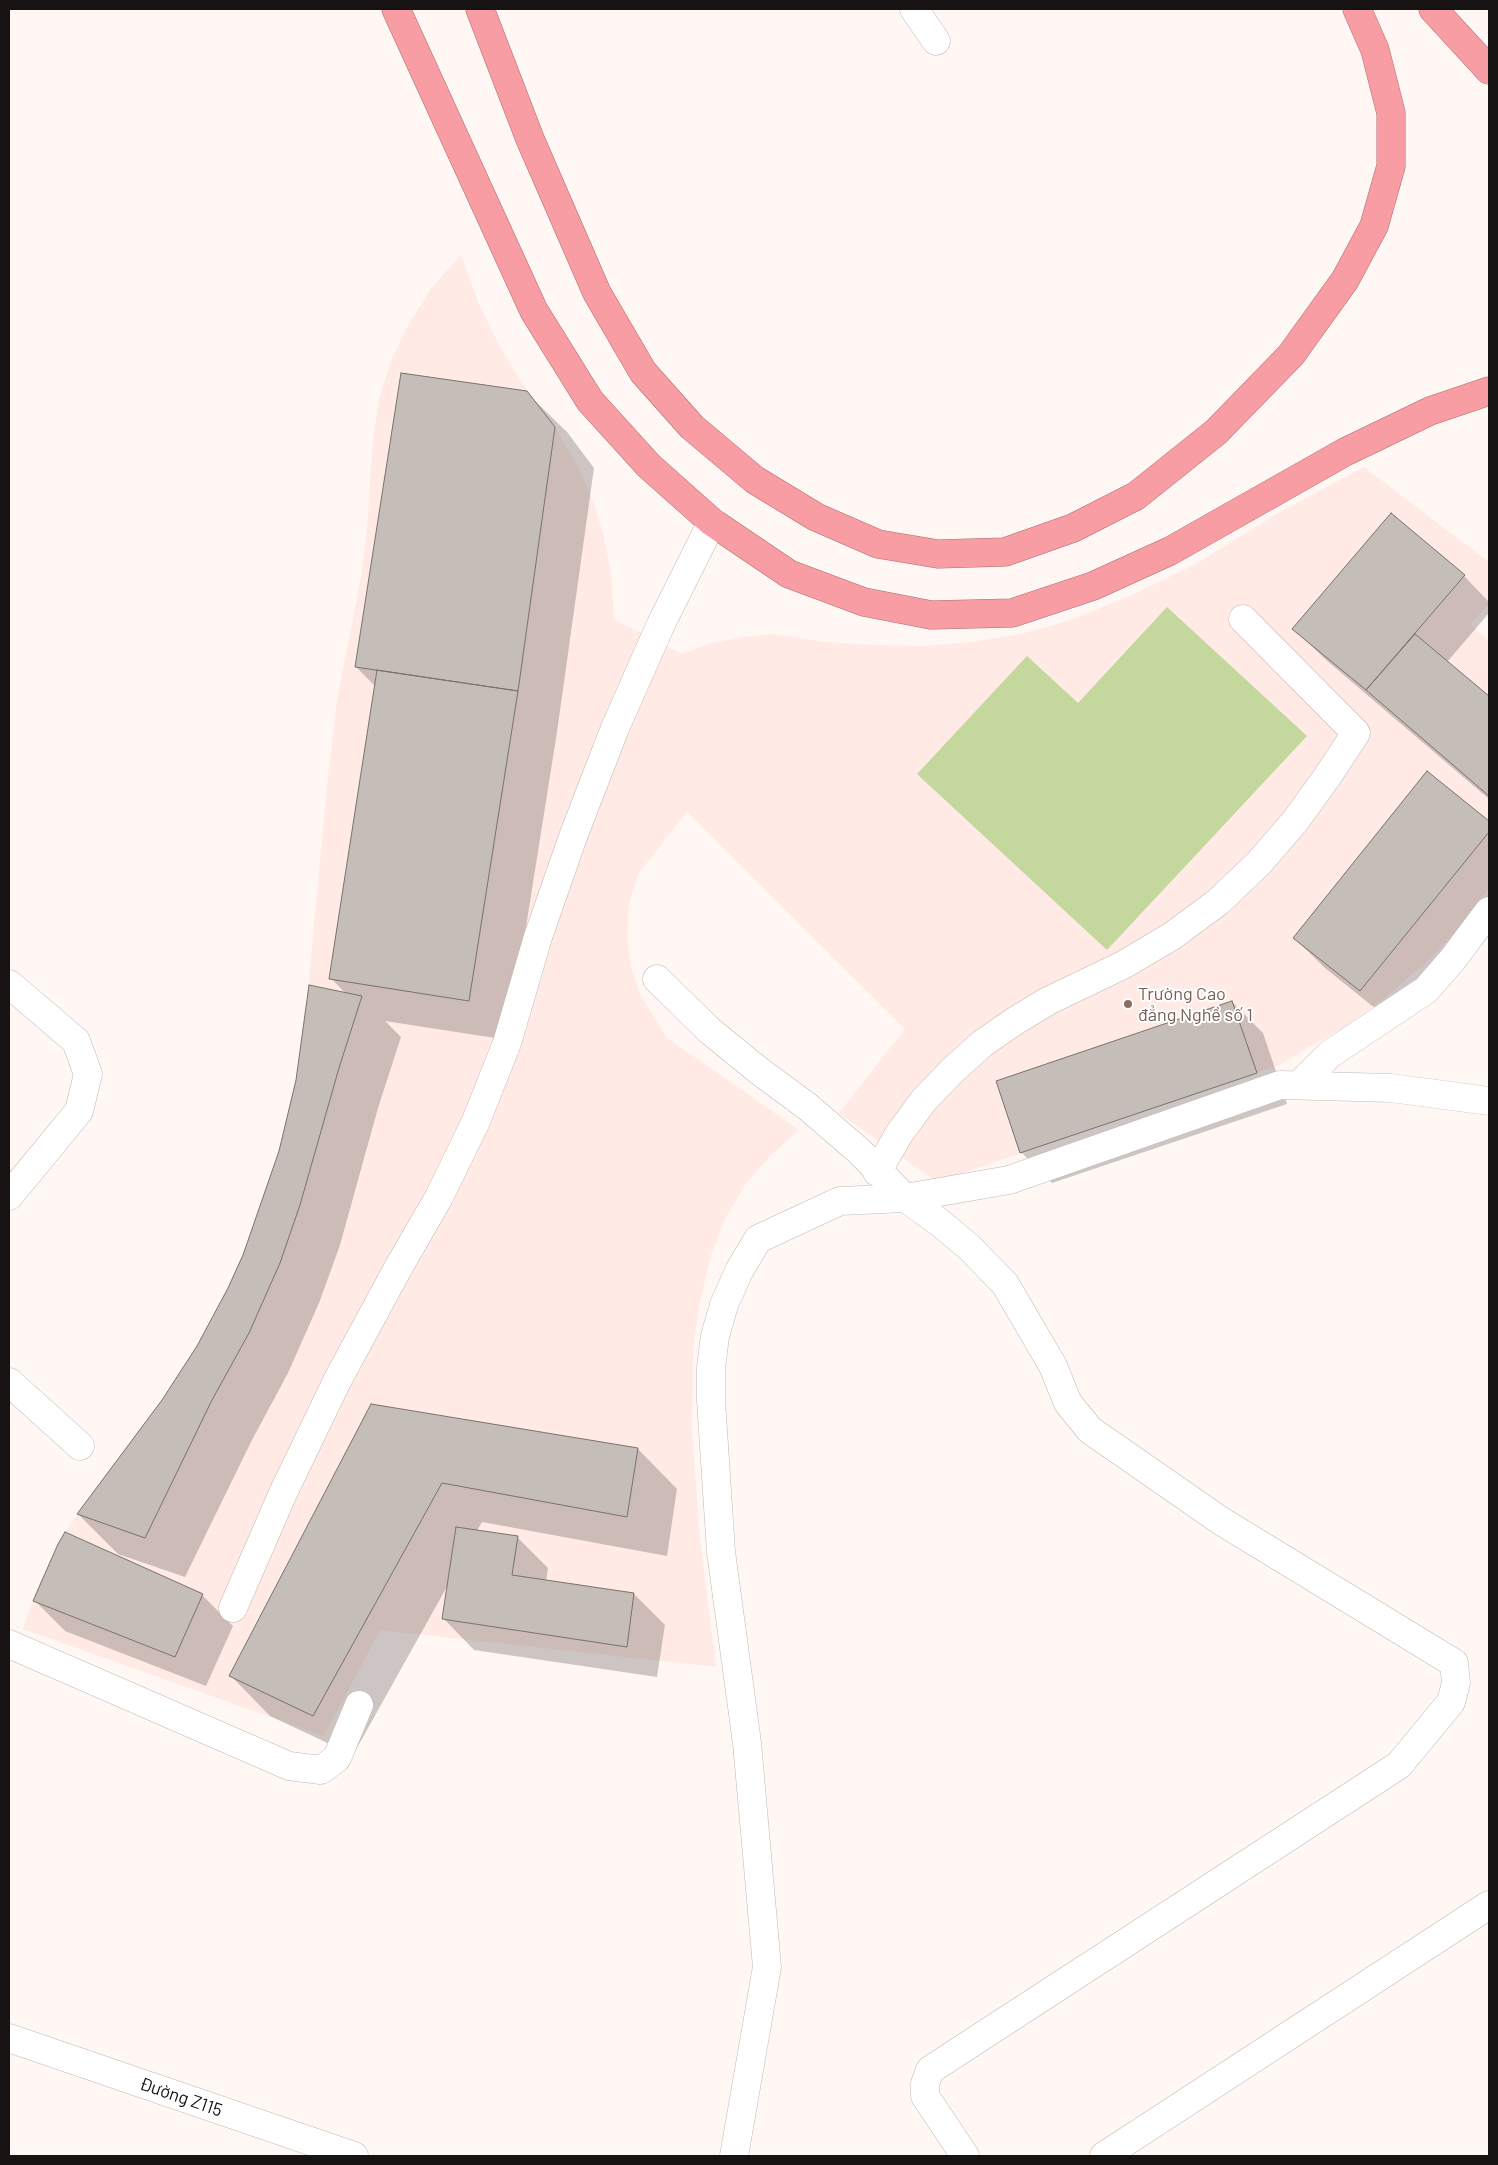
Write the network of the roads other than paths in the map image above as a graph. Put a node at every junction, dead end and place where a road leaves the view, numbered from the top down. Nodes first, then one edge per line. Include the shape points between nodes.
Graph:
1 (396, 9) edge
2 (480, 9) edge
3 (914, 9) edge
4 (1357, 9) edge
5 (1433, 9) edge
6 (936, 41) dead end
7 (1489, 70) edge
8 (1489, 391) edge
9 (712, 522) junction
10 (1243, 618) dead end
11 (1489, 912) edge
12 (657, 979) dead end
13 (9, 984) edge
14 (1299, 1085) junction
15 (1489, 1101) edge
16 (877, 1172) junction
17 (9, 1196) edge
18 (905, 1198) junction
19 (9, 1382) edge
20 (80, 1446) dead end
21 (233, 1608) dead end
22 (9, 1644) edge
23 (359, 1705) dead end
24 (1489, 1905) edge
25 (9, 2038) edge
26 (354, 2156) edge
27 (734, 2156) edge
28 (965, 2156) edge
29 (1104, 2156) edge

1 - 9 highway via 534,311 590,401 649,466
2 - 4 highway via 530,139 597,293 643,372 692,427 755,480 816,518 878,544 938,554 1005,552 1073,528 1136,496 1216,432 1291,355 1345,280 1374,226 1391,166 1391,114 1375,50
3 - 6 street
5 - 7 highway
8 - 9 highway via 1430,411 1345,452 1170,551 1093,586 1012,613 931,615 864,602 789,574
9 - 21 street via 661,624 615,728 574,834 507,1042 476,1121 439,1197 337,1380
10 - 16 street via 1356,733 1327,778 1259,863 1218,902 1172,936 1123,965 1048,1001 983,1043 924,1100
11 - 14 street via 1426,990 1330,1054
12 - 16 street via 709,1030 808,1107
13 - 17 street via 76,1041 88,1074 79,1111
14 - 15 street via 1392,1088
14 - 18 street via 1280,1085 1009,1180
16 - 18 street
18 - 27 street via 840,1201 758,1239 739,1271 715,1336 711,1400 721,1552 747,1743 766,1968
18 - 28 street via 970,1248 1005,1284 1053,1366 1068,1403 1090,1430 1221,1521 1454,1663 1456,1683 1451,1702 1399,1765 930,2070 925,2096
19 - 20 street
22 - 23 street via 289,1766 321,1770 337,1758
24 - 29 street
25 - 26 street, Đường Z115

